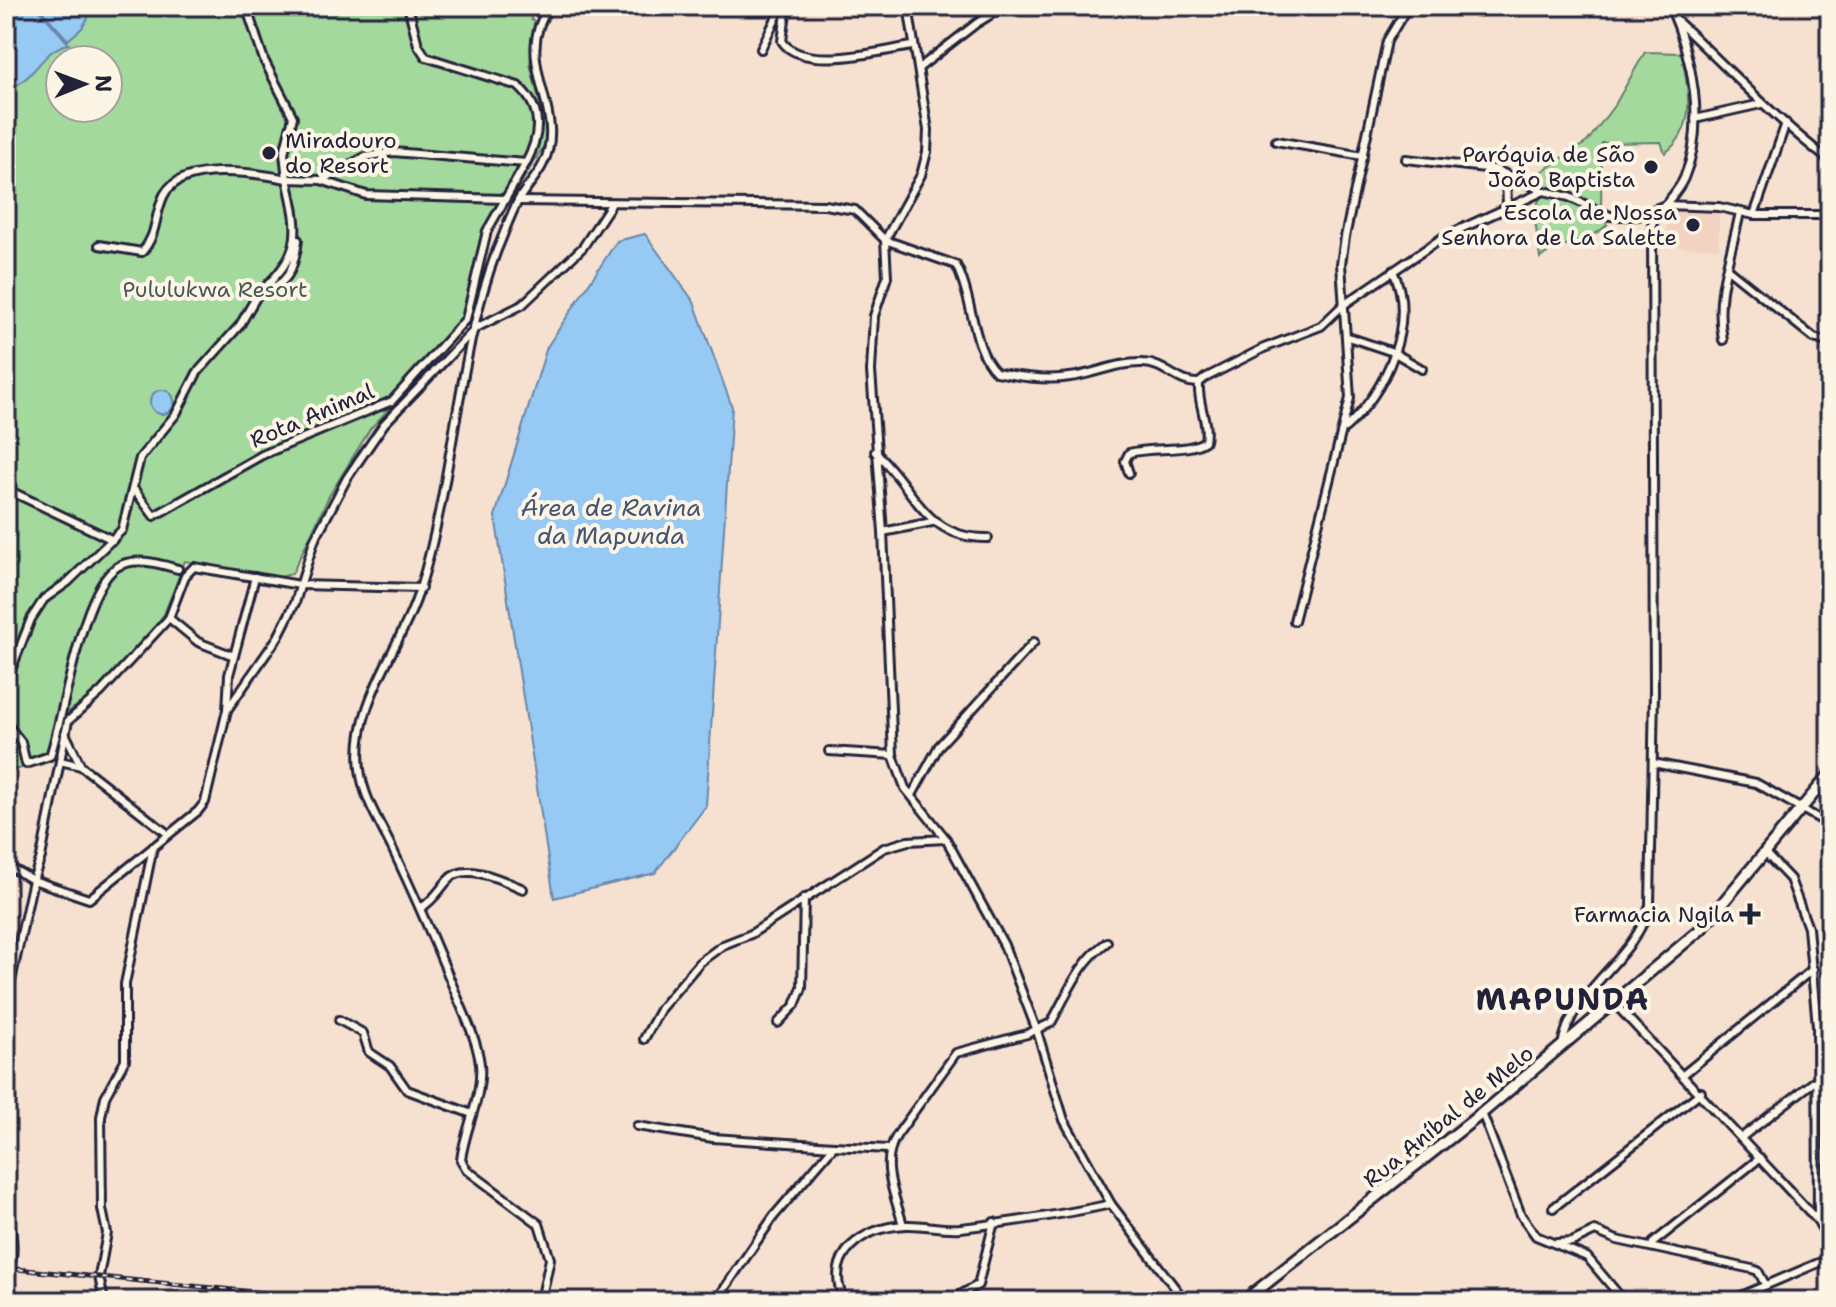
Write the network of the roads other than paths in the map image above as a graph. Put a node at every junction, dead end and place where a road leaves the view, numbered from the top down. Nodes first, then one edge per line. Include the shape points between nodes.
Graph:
1 (246, 6) edge
2 (408, 6) edge
3 (550, 6) edge
4 (784, 6) edge
5 (908, 6) edge
6 (1005, 6) edge
7 (1408, 6) edge
8 (1670, 6) edge
9 (1675, 18) junction
10 (912, 46) junction
11 (761, 49) dead end
12 (919, 68) junction
13 (1761, 104) junction
14 (1695, 119) junction
15 (1786, 123) junction
16 (1276, 141) dead end
17 (1363, 156) junction
18 (1406, 159) dead end
19 (1830, 161) edge
20 (526, 163) junction
21 (1506, 177) junction
22 (287, 179) junction
23 (321, 180) junction
24 (1544, 191) junction
25 (505, 199) junction
26 (518, 201) junction
27 (612, 203) junction
28 (1507, 205) junction
29 (1665, 205) junction
30 (1740, 212) junction
31 (1754, 215) junction
32 (1830, 215) edge
33 (298, 240) junction
34 (885, 240) junction
35 (99, 245) dead end
36 (1729, 270) junction
37 (1393, 271) junction
38 (258, 294) junction
39 (1342, 306) junction
40 (476, 328) junction
41 (1348, 337) junction
42 (1723, 340) dead end
43 (1830, 343) edge
44 (1393, 352) junction
45 (1422, 369) dead end
46 (1199, 383) junction
47 (1344, 429) junction
48 (875, 452) junction
49 (1129, 473) dead end
50 (133, 488) junction
51 (6, 489) edge
52 (932, 522) junction
53 (883, 532) junction
54 (988, 538) dead end
55 (113, 540) junction
56 (178, 569) dead end
57 (255, 577) junction
58 (300, 585) junction
59 (421, 588) junction
60 (169, 618) junction
61 (1294, 621) dead end
62 (1034, 642) dead end
63 (234, 656) junction
64 (6, 683) edge
65 (227, 710) junction
66 (6, 723) edge
67 (64, 733) junction
68 (829, 751) dead end
69 (893, 755) junction
70 (60, 761) junction
71 (1653, 763) junction
72 (81, 766) junction
73 (1830, 774) edge
74 (912, 795) junction
75 (1802, 811) junction
76 (1830, 825) edge
77 (168, 834) junction
78 (946, 839) junction
79 (153, 846) junction
80 (1766, 854) junction
81 (6, 865) edge
82 (33, 880) junction
83 (523, 889) dead end
84 (804, 898) junction
85 (421, 908) junction
86 (1107, 942) dead end
87 (1813, 969) junction
88 (6, 1004) edge
89 (1615, 1004) junction
90 (339, 1020) dead end
91 (778, 1023) dead end
92 (1817, 1026) junction
93 (1830, 1026) edge
94 (1037, 1031) junction
95 (644, 1039) dead end
96 (1561, 1048) junction
97 (1684, 1074) junction
98 (1816, 1080) junction
99 (1701, 1092) junction
100 (1482, 1113) junction
101 (472, 1114) junction
102 (637, 1126) dead end
103 (1742, 1137) junction
104 (834, 1146) junction
105 (888, 1149) junction
106 (1760, 1158) junction
107 (1111, 1204) junction
108 (6, 1206) edge
109 (1553, 1208) dead end
110 (1818, 1221) junction
111 (994, 1222) junction
112 (903, 1225) junction
113 (1549, 1243) junction
114 (1653, 1243) dead end
115 (1830, 1244) edge
116 (9, 1246) edge
117 (1830, 1258) edge
118 (6, 1276) edge
119 (1765, 1284) dead end
120 (104, 1301) edge
121 (541, 1301) edge
122 (716, 1301) edge
123 (844, 1301) edge
124 (949, 1301) edge
125 (1185, 1301) edge
126 (1244, 1301) edge
127 (1624, 1301) edge
128 (1729, 1301) edge

1 - 22 street via 264,60 293,117 284,153
2 - 20 street, Rota Animal via 426,57 518,86 528,95 538,118
3 - 26 street via 536,39 535,67 552,123 552,142
4 - 10 street via 782,41 788,51 854,56
4 - 11 street
5 - 10 street
6 - 12 street
7 - 17 street via 1387,41
8 - 9 street
9 - 13 street
9 - 14 street via 1690,65
10 - 12 street
12 - 34 street via 927,152 921,175
13 - 14 street
13 - 15 street
14 - 29 street via 1684,178
15 - 19 street
15 - 31 street
16 - 17 street
17 - 39 street via 1341,264
18 - 21 street via 1458,162 1494,169
20 - 23 street via 393,152 365,157
20 - 25 street, Rota Animal
21 - 24 street
21 - 28 street
22 - 23 street
22 - 33 street
22 - 35 street via 222,172 174,182 142,252
23 - 25 street via 366,195
24 - 28 street
24 - 29 street via 1610,216 1638,216
25 - 50 street, Rota Animal via 487,231 466,319 392,401 262,455 154,516
26 - 27 street
26 - 40 street via 496,252
27 - 34 street via 825,205 855,210
27 - 40 street via 583,247 522,305
28 - 37 street via 1445,236
29 - 30 street
29 - 71 street via 1652,225 1649,313
30 - 31 street
30 - 36 street
31 - 32 street
33 - 38 street
33 - 38 street via 286,281
34 - 46 street via 956,265 982,350 996,372 1070,377 1155,363 1188,383
34 - 48 street via 887,277 874,316 871,371
36 - 42 street via 1718,301
36 - 43 street via 1814,338
37 - 39 street
37 - 44 street via 1401,287
38 - 50 street via 140,458
39 - 41 street
39 - 46 street via 1321,326 1264,348
40 - 58 street via 384,424 347,478 314,541
40 - 59 street
41 - 44 street
41 - 47 street via 1350,398
44 - 45 street
44 - 47 street via 1381,389
46 - 49 street via 1205,441 1197,447 1129,453
47 - 61 street
48 - 52 street
48 - 53 street
50 - 55 street via 128,516
51 - 55 street
52 - 53 street
52 - 54 street via 970,538
53 - 69 street
55 - 64 street via 44,599
56 - 66 street via 134,562 119,565 102,580 79,643 50,756 26,764 21,742
57 - 58 street
57 - 60 street via 194,567 185,576
57 - 63 street
58 - 59 street
58 - 65 street via 278,637
59 - 85 street via 363,716 359,747 368,798
60 - 63 street via 198,642
60 - 67 street via 68,721
62 - 74 street via 939,746
63 - 65 street
65 - 77 street via 205,802
67 - 70 street
67 - 72 street
68 - 69 street
69 - 74 street
70 - 72 street
70 - 82 street
71 - 75 street via 1756,783
71 - 96 street via 1650,905 1644,926 1572,1015
72 - 77 street
73 - 75 street, Rua Aníbal de Melo
74 - 78 street
75 - 76 street
75 - 80 street, Rua Aníbal de Melo
77 - 79 street
78 - 84 street via 884,848
78 - 94 street via 1004,945
79 - 82 street via 89,899
79 - 120 street via 125,984 125,1060 105,1097 101,1117 107,1233 99,1276
80 - 87 street via 1790,879 1802,902
80 - 89 street, Rua Aníbal de Melo via 1701,929
81 - 82 street
82 - 88 street
83 - 85 street via 491,876 458,874
84 - 91 street via 802,988
84 - 95 street via 700,962 661,1008
85 - 101 street via 480,1063
86 - 94 street via 1073,977 1051,1023
87 - 92 street
87 - 97 street
89 - 96 street, Rua Aníbal de Melo
89 - 97 street
90 - 101 street via 363,1033 369,1052 390,1066 407,1090
92 - 93 street
92 - 98 street
94 - 105 street via 956,1053
94 - 107 street via 1064,1120
96 - 100 street, Rua Aníbal de Melo
97 - 99 street
98 - 103 street
98 - 110 street
99 - 103 street
99 - 109 street
100 - 113 street via 1521,1215 1536,1236
100 - 126 street, Rua Aníbal de Melo
101 - 121 street via 461,1160 539,1224 550,1259
102 - 104 street via 713,1138
103 - 106 street
104 - 105 street
104 - 122 street via 774,1216
105 - 112 street via 888,1171
106 - 110 street
106 - 114 street
107 - 111 street via 1057,1217
107 - 125 street
108 - 116 street
110 - 115 street
111 - 112 street via 957,1229
111 - 124 street via 978,1285
112 - 123 street via 846,1246 837,1264
113 - 119 street via 1572,1242 1595,1231 1752,1269
113 - 127 street via 1587,1257
116 - 118 street via 11,1269
117 - 128 street

